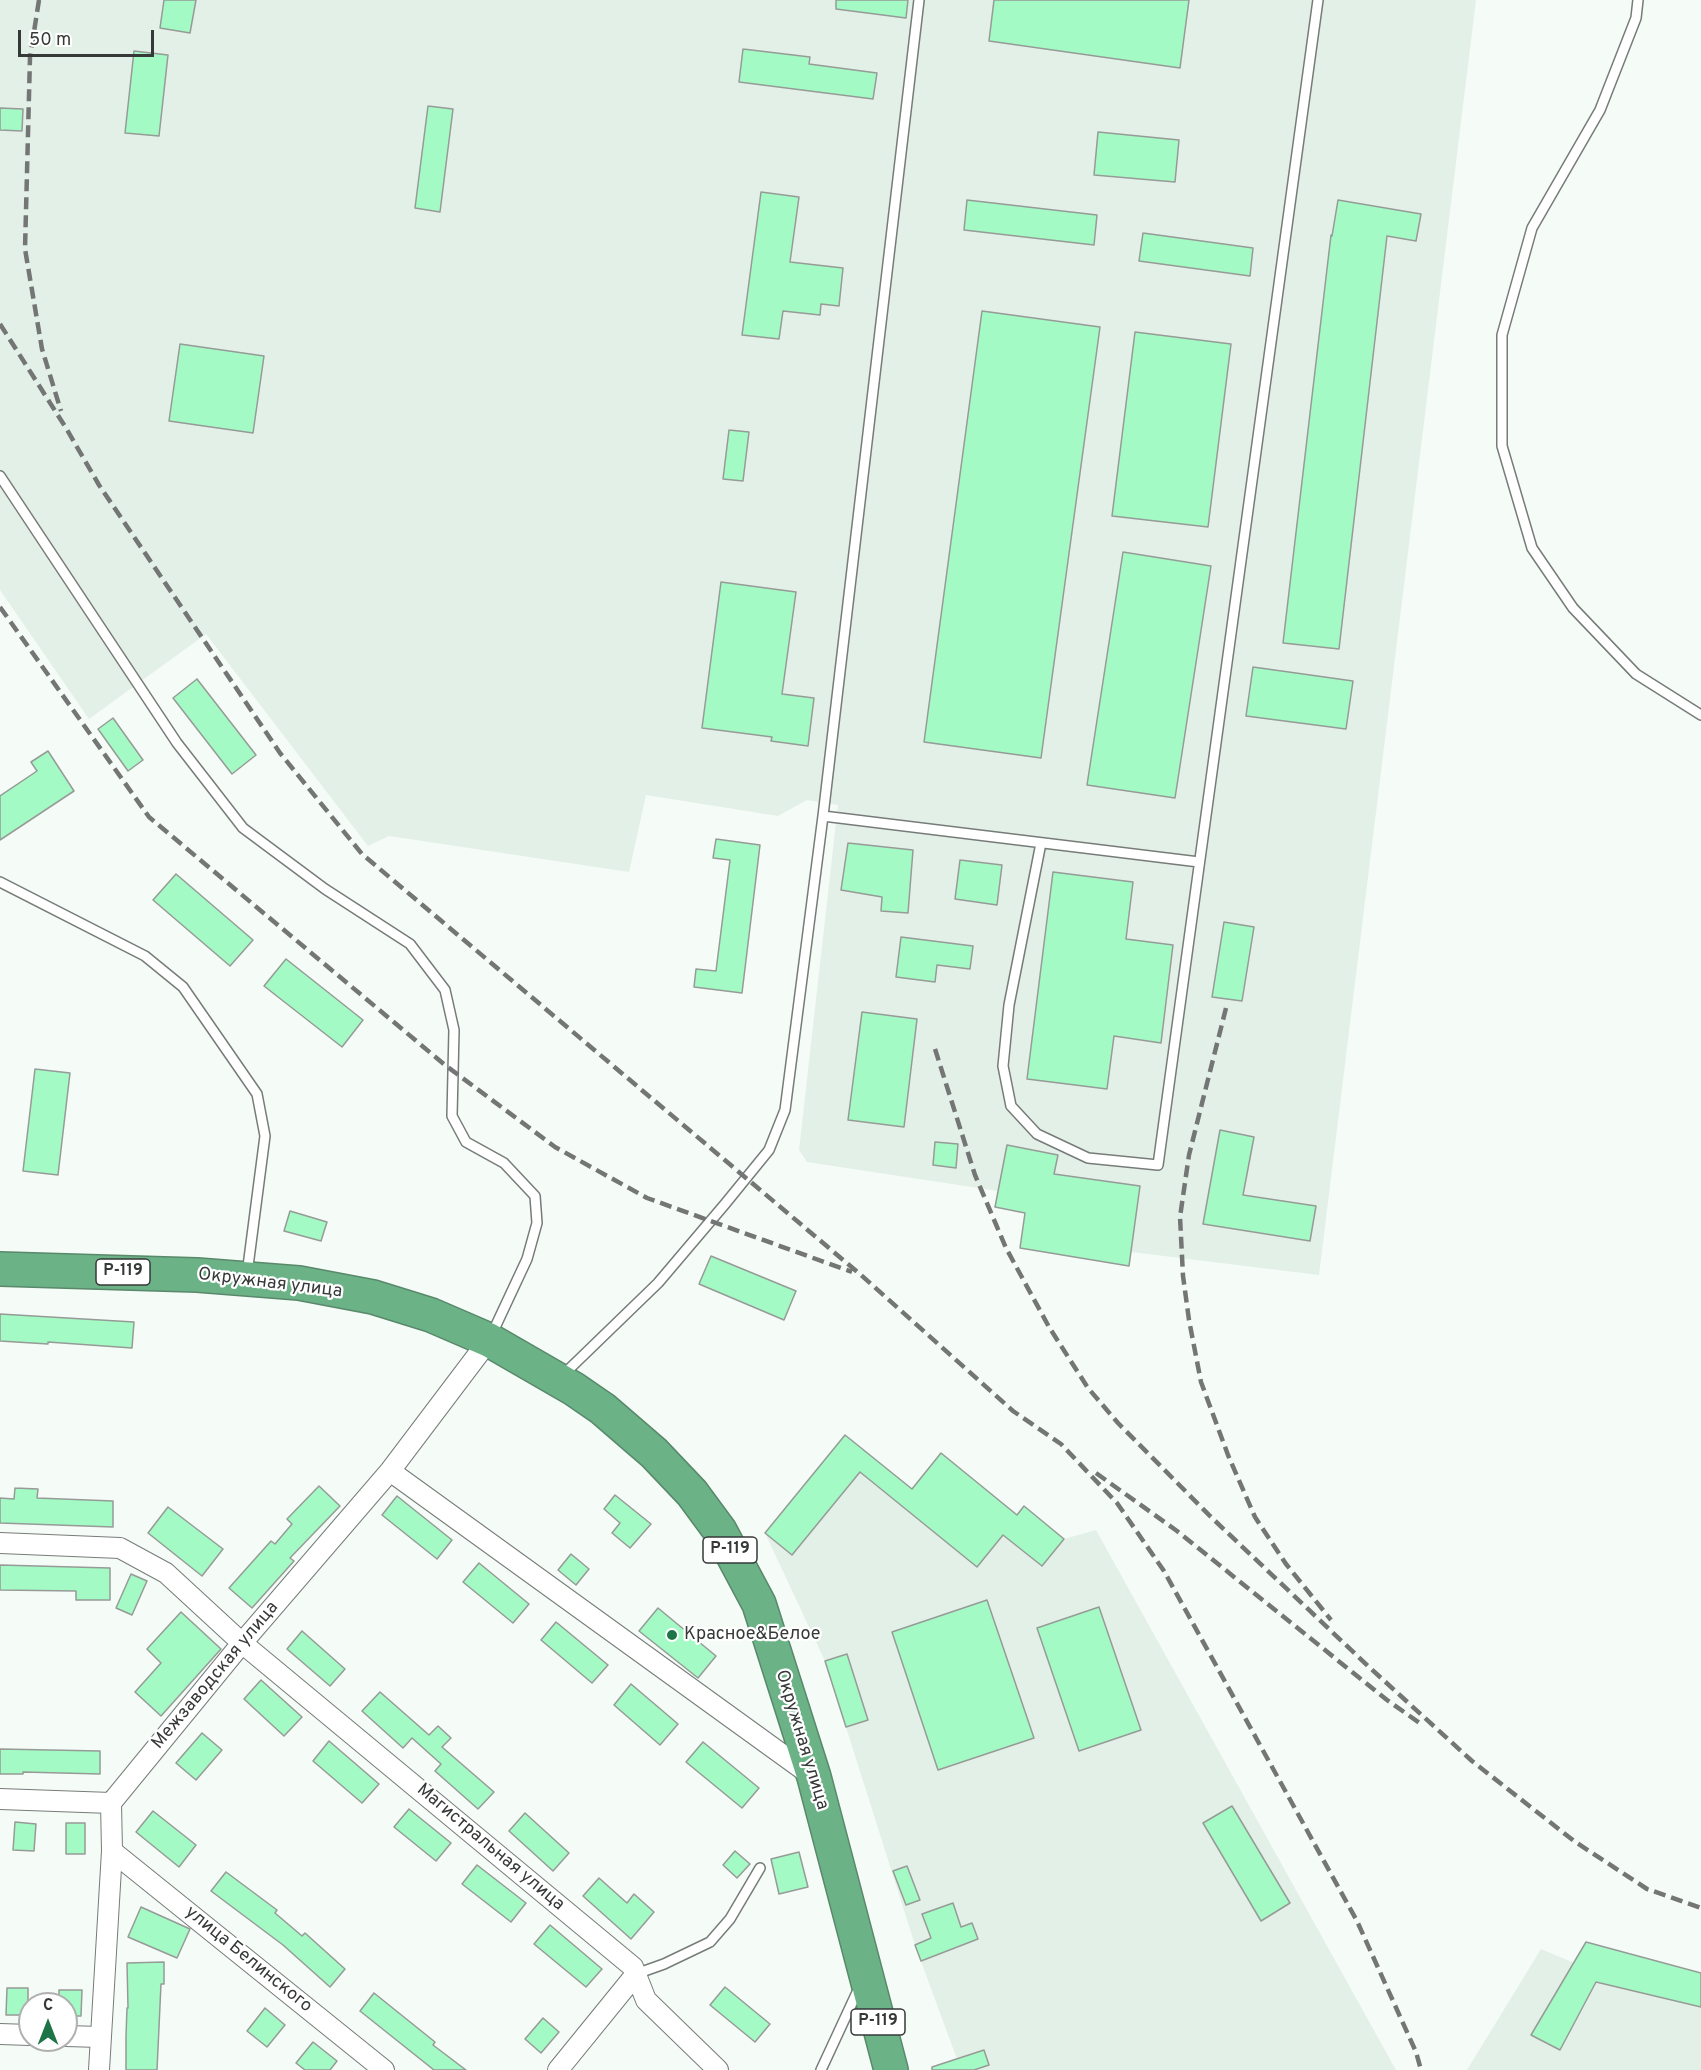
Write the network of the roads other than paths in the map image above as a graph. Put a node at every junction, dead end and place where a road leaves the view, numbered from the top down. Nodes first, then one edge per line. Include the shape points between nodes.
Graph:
1 (919, 0) edge
2 (1318, 0) edge
3 (1638, 0) edge
4 (0, 476) edge
5 (1701, 715) edge
6 (823, 816) junction
7 (1041, 843) junction
8 (1199, 862) junction
9 (0, 882) edge
10 (0, 1269) edge
11 (246, 1279) junction
12 (489, 1340) junction
13 (559, 1379) junction
14 (390, 1471) junction
15 (0, 1543) edge
16 (242, 1643) junction
17 (814, 1777) junction
18 (0, 1799) edge
19 (111, 1803) junction
20 (112, 1851) junction
21 (760, 1868) dead end
22 (866, 1973) junction
23 (636, 1974) junction
24 (0, 2034) edge
25 (18, 2035) edge
26 (78, 2036) edge
27 (100, 2037) junction
28 (99, 2070) edge
29 (384, 2070) edge
30 (558, 2070) edge
31 (718, 2070) edge
32 (821, 2070) edge
33 (891, 2070) edge

1 - 6 lane
2 - 8 lane
3 - 5 lane via 1635,18 1600,110 1532,228 1502,335 1502,446 1532,548 1574,608 1636,674
4 - 12 lane via 177,743 243,828 410,944 445,990 454,1030 452,1116 466,1142 504,1163 535,1196 537,1223 527,1258
6 - 7 lane
6 - 13 lane via 784,1110 769,1150 658,1283
7 - 8 lane
7 - 8 lane via 1009,1005 1003,1066 1011,1106 1037,1134 1088,1158 1158,1166
9 - 11 lane via 145,956 183,987 257,1094 265,1136
10 - 11 highway, Окружная улица / Р-119
11 - 12 highway, Окружная улица / Р-119 via 299,1283 372,1297 431,1314
12 - 13 highway, Окружная улица / Р-119
12 - 14 street, Межзаводская улица
13 - 17 highway, Окружная улица / Р-119 via 603,1409 654,1453 692,1493 720,1531 759,1604
14 - 16 street, Межзаводская улица
14 - 17 street
15 - 16 street, Магистральная улица via 120,1548 166,1573
16 - 19 street, Межзаводская улица
16 - 23 street, Магистральная улица via 633,1967
17 - 22 highway, Окружная улица / Р-119
18 - 19 street
19 - 20 street
20 - 27 street
20 - 29 street, улица Белинского
21 - 23 lane via 730,1919 710,1941
22 - 32 lane
22 - 33 highway, Окружная улица / Р-119
23 - 30 street
23 - 31 street, Магистральная улица via 646,2000
24 - 25 street
26 - 27 street
27 - 28 street

